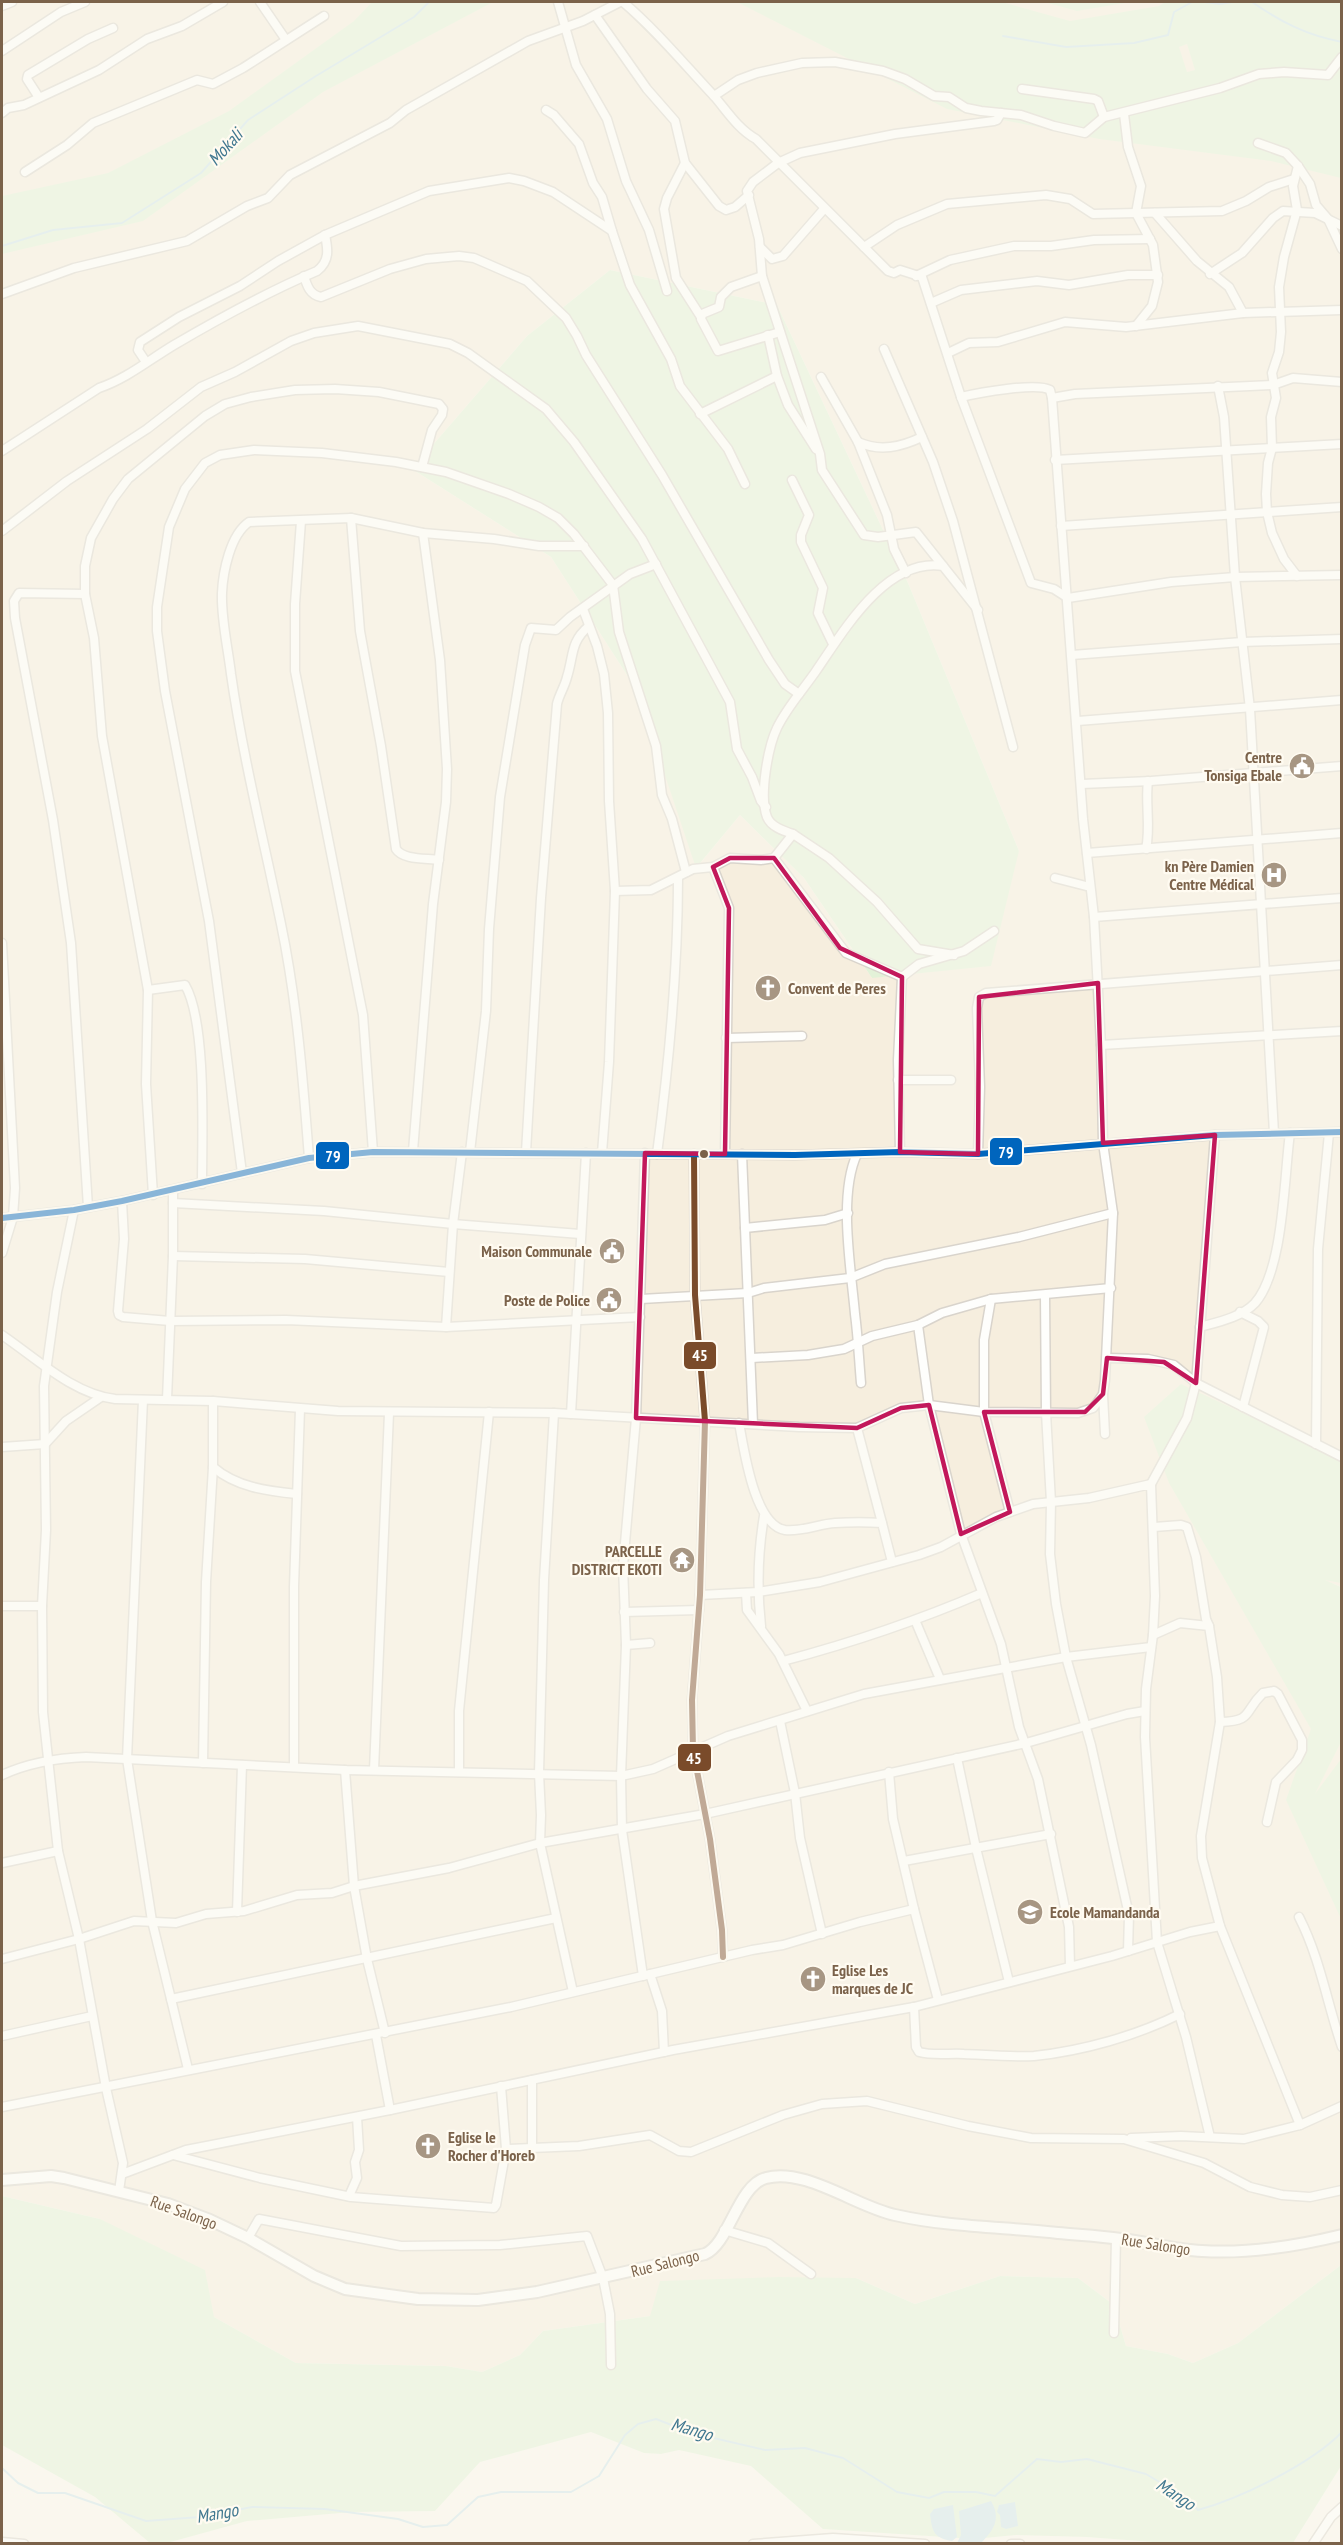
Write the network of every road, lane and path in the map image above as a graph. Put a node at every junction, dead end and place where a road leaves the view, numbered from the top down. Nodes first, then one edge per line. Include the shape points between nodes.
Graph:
1 (12, 2) edge
2 (85, 2) edge
3 (223, 2) edge
4 (260, 2) edge
5 (558, 2) edge
6 (622, 2) edge
7 (2, 6) edge
8 (595, 15) junction
9 (324, 16) dead end
10 (565, 26) junction
11 (113, 28) dead end
12 (286, 40) junction
13 (2, 51) edge
14 (1341, 57) edge
15 (1022, 89) dead end
16 (38, 96) junction
17 (714, 96) junction
18 (546, 110) dead end
19 (2, 113) edge
20 (1001, 113) junction
21 (1124, 114) junction
22 (1104, 117) junction
23 (1258, 142) dead end
24 (685, 163) junction
25 (778, 164) junction
26 (1298, 166) junction
27 (25, 172) dead end
28 (1294, 179) junction
29 (749, 195) junction
30 (824, 209) junction
31 (1297, 210) junction
32 (1136, 213) junction
33 (1155, 213) junction
34 (1328, 219) junction
35 (1341, 226) edge
36 (612, 231) junction
37 (325, 235) junction
38 (1150, 239) junction
39 (760, 247) junction
40 (864, 247) junction
41 (1341, 249) edge
42 (1210, 274) junction
43 (1158, 275) junction
44 (304, 276) junction
45 (762, 276) junction
46 (915, 276) junction
47 (667, 291) dead end
48 (2, 294) edge
49 (932, 303) junction
50 (1341, 310) edge
51 (1243, 313) junction
52 (1280, 313) junction
53 (701, 317) junction
54 (1136, 326) junction
55 (780, 332) junction
56 (768, 335) junction
57 (884, 350) dead end
58 (948, 352) junction
59 (146, 362) junction
60 (777, 376) junction
61 (821, 377) dead end
62 (1341, 382) edge
63 (1273, 385) junction
64 (1218, 386) junction
65 (961, 397) junction
66 (1052, 398) junction
67 (700, 414) junction
68 (922, 437) junction
69 (858, 442) junction
70 (1341, 444) edge
71 (1272, 448) junction
72 (1226, 450) junction
73 (2, 451) edge
74 (820, 454) junction
75 (1055, 460) junction
76 (422, 467) junction
77 (792, 480) dead end
78 (745, 484) dead end
79 (1341, 507) edge
80 (1266, 512) junction
81 (1232, 514) junction
82 (351, 518) junction
83 (301, 521) junction
84 (1061, 526) junction
85 (2, 531) edge
86 (423, 533) junction
87 (891, 536) junction
88 (584, 546) junction
89 (656, 564) junction
90 (943, 566) junction
91 (906, 573) junction
92 (1341, 575) edge
93 (1297, 576) junction
94 (1235, 577) junction
95 (613, 585) junction
96 (85, 594) junction
97 (1068, 598) junction
98 (582, 609) junction
99 (978, 610) junction
100 (589, 626) junction
101 (1341, 639) edge
102 (1242, 642) junction
103 (833, 644) junction
104 (1072, 655) junction
105 (799, 694) junction
106 (1341, 700) edge
107 (1250, 709) junction
108 (1077, 721) junction
109 (1013, 747) dead end
110 (1341, 766) edge
111 (1253, 773) junction
112 (1148, 781) junction
113 (1082, 784) junction
114 (766, 807) junction
115 (1341, 833) edge
116 (793, 834) junction
117 (1256, 840) junction
118 (1146, 849) junction
119 (1087, 853) junction
120 (774, 858) junction
121 (439, 860) junction
122 (713, 867) junction
123 (686, 872) junction
124 (678, 878) junction
125 (1055, 878) dead end
126 (1090, 887) junction
127 (615, 891) junction
128 (1341, 898) edge
129 (1260, 906) junction
130 (1094, 917) junction
131 (994, 931) dead end
132 (2, 943) edge
133 (954, 955) junction
134 (1341, 965) edge
135 (1266, 972) junction
136 (902, 977) junction
137 (1098, 983) junction
138 (148, 990) junction
139 (1341, 1031) edge
140 (802, 1036) dead end
141 (1270, 1037) junction
142 (726, 1038) junction
143 (1101, 1045) junction
144 (898, 1080) junction
145 (951, 1080) dead end
146 (1341, 1132) edge
147 (1274, 1133) junction
148 (1290, 1133) junction
149 (1329, 1133) junction
150 (1215, 1135) junction
151 (1103, 1143) junction
152 (413, 1151) junction
153 (373, 1152) junction
154 (466, 1152) junction
155 (526, 1152) junction
156 (900, 1152) junction
157 (586, 1153) junction
158 (602, 1153) junction
159 (645, 1153) junction
160 (657, 1154) junction
161 (694, 1154) junction
162 (725, 1154) junction
163 (742, 1154) junction
164 (857, 1154) junction
165 (978, 1154) junction
166 (309, 1158) junction
167 (242, 1173) junction
168 (202, 1184) junction
169 (172, 1191) junction
170 (153, 1195) junction
171 (122, 1201) junction
172 (173, 1203) junction
173 (88, 1207) junction
174 (74, 1210) junction
175 (848, 1213) junction
176 (1113, 1213) junction
177 (13, 1217) junction
178 (2, 1218) edge
179 (453, 1224) junction
180 (745, 1227) junction
181 (580, 1234) junction
182 (2, 1253) edge
183 (173, 1256) junction
184 (449, 1272) junction
185 (850, 1278) junction
186 (1111, 1288) junction
187 (748, 1293) junction
188 (695, 1295) junction
189 (1046, 1295) junction
190 (640, 1299) junction
191 (991, 1299) junction
192 (1240, 1312) junction
193 (640, 1317) junction
194 (577, 1319) junction
195 (170, 1321) junction
196 (918, 1325) junction
197 (446, 1327) junction
198 (1200, 1327) junction
199 (2, 1335) edge
200 (858, 1342) junction
201 (752, 1358) junction
202 (1107, 1358) junction
203 (46, 1365) junction
204 (861, 1383) dead end
205 (1197, 1383) junction
206 (1103, 1394) junction
207 (101, 1397) junction
208 (167, 1399) junction
209 (143, 1400) junction
210 (213, 1401) junction
211 (929, 1405) junction
212 (1243, 1407) junction
213 (300, 1409) junction
214 (489, 1412) junction
215 (389, 1413) junction
216 (554, 1413) junction
217 (984, 1413) junction
218 (1046, 1413) junction
219 (571, 1414) junction
220 (636, 1418) junction
221 (705, 1421) junction
222 (739, 1423) junction
223 (753, 1424) junction
224 (857, 1428) junction
225 (1105, 1434) dead end
226 (45, 1444) junction
227 (1316, 1444) junction
228 (2, 1448) edge
229 (1341, 1457) edge
230 (213, 1467) junction
231 (1151, 1484) junction
232 (297, 1494) junction
233 (1051, 1502) junction
234 (1010, 1512) junction
235 (764, 1516) junction
236 (882, 1523) junction
237 (1154, 1527) junction
238 (961, 1534) junction
239 (892, 1562) junction
240 (758, 1592) junction
241 (746, 1593) junction
242 (982, 1593) junction
243 (700, 1595) junction
244 (2, 1606) edge
245 (42, 1606) junction
246 (699, 1610) junction
247 (624, 1612) junction
248 (915, 1620) junction
249 (1209, 1626) junction
250 (761, 1627) junction
251 (1153, 1635) junction
252 (650, 1643) dead end
253 (626, 1645) junction
254 (1150, 1647) junction
255 (1066, 1657) junction
256 (783, 1661) junction
257 (1005, 1667) junction
258 (940, 1678) junction
259 (807, 1711) junction
260 (1145, 1711) junction
261 (780, 1721) junction
262 (1220, 1722) junction
263 (1085, 1727) junction
264 (1026, 1743) junction
265 (693, 1750) junction
266 (957, 1758) junction
267 (127, 1759) junction
268 (48, 1762) junction
269 (202, 1763) junction
270 (242, 1765) junction
271 (294, 1767) junction
272 (345, 1770) junction
273 (374, 1770) junction
274 (459, 1772) junction
275 (889, 1772) junction
276 (539, 1773) junction
277 (2, 1775) edge
278 (621, 1776) junction
279 (795, 1793) junction
280 (705, 1814) junction
281 (1268, 1822) dead end
282 (622, 1830) junction
283 (1051, 1834) junction
284 (540, 1843) junction
285 (976, 1848) junction
286 (57, 1851) junction
287 (904, 1861) junction
288 (2, 1863) edge
289 (354, 1886) junction
290 (914, 1909) junction
291 (237, 1911) junction
292 (1299, 1917) dead end
293 (556, 1918) junction
294 (152, 1921) junction
295 (1220, 1926) junction
296 (822, 1934) junction
297 (79, 1940) junction
298 (1157, 1942) junction
299 (1128, 1951) junction
300 (723, 1957) junction
301 (2, 1959) edge
302 (368, 1959) junction
303 (1070, 1966) junction
304 (646, 1975) junction
305 (1009, 1982) junction
306 (573, 1992) junction
307 (171, 1999) junction
308 (938, 2000) junction
309 (914, 2007) junction
310 (1179, 2014) junction
311 (92, 2016) junction
312 (386, 2033) junction
313 (376, 2035) junction
314 (2, 2036) edge
315 (1341, 2047) edge
316 (664, 2052) junction
317 (188, 2069) junction
318 (532, 2080) junction
319 (501, 2086) junction
320 (106, 2088) junction
321 (1341, 2106) edge
322 (2, 2107) edge
323 (390, 2110) junction
324 (357, 2117) junction
325 (1300, 2125) junction
326 (1210, 2137) junction
327 (1124, 2139) junction
328 (532, 2148) junction
329 (506, 2150) junction
330 (172, 2155) junction
331 (122, 2174) junction
332 (2, 2180) edge
333 (1341, 2190) edge
334 (119, 2191) junction
335 (349, 2196) junction
336 (724, 2230) junction
337 (1341, 2235) edge
338 (248, 2238) junction
339 (1116, 2238) junction
340 (811, 2274) dead end
341 (603, 2278) junction
342 (1114, 2332) dead end
343 (611, 2365) dead end
344 (1341, 2506) edge
345 (804, 2541) edge
346 (2, 2542) edge
347 (24, 2544) edge
348 (753, 2544) edge
349 (925, 2544) edge
350 (1011, 2544) edge
351 (1020, 2544) edge
352 (1313, 2544) edge

1 - 7 street
2 - 13 street via 61,12
3 - 16 street via 182,27 147,39 99,70
4 - 12 street
5 - 10 street
6 - 8 street
6 - 17 street via 646,22
8 - 10 street
8 - 24 street via 647,89 675,121
9 - 12 street
10 - 47 street via 576,65 607,119 626,181 649,230
10 - 48 street via 528,40 390,123 290,175 268,198 198,236 74,268
11 - 16 street via 28,75
12 - 27 street via 213,84 197,80 93,123
14 - 21 street via 1328,75 1259,74
15 - 22 street via 1098,100
16 - 19 street
17 - 20 street via 757,73 802,63 836,62 883,71 966,108
17 - 25 street
18 - 36 street via 579,144
20 - 22 street via 1085,133
20 - 25 street via 994,121 874,138 800,153
21 - 22 street
21 - 32 street via 1128,147 1141,186
23 - 26 street via 1287,153
24 - 29 street via 722,209 735,207
24 - 53 street via 664,209 676,278
25 - 29 street via 753,182 747,191
25 - 30 street
26 - 28 street
26 - 34 street via 1310,184 1316,205
28 - 31 street
28 - 33 street via 1269,187 1229,210
29 - 39 street
30 - 39 street via 783,256 772,259
30 - 40 street
31 - 34 street
31 - 42 street via 1278,214 1242,253
31 - 52 street via 1281,270
32 - 33 street
32 - 38 street
32 - 40 street via 1093,214 1070,199 1046,195 947,204 897,225
33 - 42 street
34 - 35 street
34 - 41 street
36 - 37 street via 553,192 509,178 429,191
36 - 67 street via 630,285 671,359 680,386
37 - 44 street via 328,249 324,266
37 - 59 street via 140,342 138,350
38 - 43 street
38 - 46 street via 1014,246 950,260
39 - 45 street
40 - 46 street via 891,273 900,270
42 - 51 street via 1228,287
43 - 49 street via 1128,275 1069,285 1038,281 961,290
43 - 54 street via 1152,306
44 - 59 street via 229,312
44 - 105 street via 311,291 321,297 390,269 426,259 459,256 501,268 527,282 572,327 769,660 785,684
45 - 53 street via 731,287 724,292 719,306
45 - 55 street
46 - 49 street via 924,279
49 - 58 street
50 - 52 street
51 - 52 street
51 - 54 street
52 - 63 street via 1281,342
53 - 56 street via 718,351
54 - 58 street via 1065,322
55 - 56 street
55 - 74 street
56 - 60 street
57 - 68 street
58 - 65 street
59 - 73 street
60 - 67 street
60 - 74 street via 798,424
61 - 69 street
62 - 63 street via 1293,378
63 - 64 street
63 - 71 street via 1276,398 1270,417
64 - 66 street
64 - 72 street
65 - 66 street via 1040,387 1050,390
65 - 97 street via 1028,579
66 - 75 street
67 - 78 street via 728,449
68 - 69 street via 886,449
68 - 99 street via 953,521
69 - 87 street via 887,515
70 - 71 street
71 - 72 street
71 - 80 street
72 - 75 street
72 - 81 street
74 - 87 street via 822,470 862,533 870,537
75 - 84 street
76 - 88 street via 446,472 539,507 558,518
76 - 96 street via 432,429 442,415 440,404 379,392 335,389 295,390 225,404 149,461 113,499 92,538 85,566
76 - 167 street via 322,453 233,452 205,463 195,474 169,527 157,631 209,921
77 - 103 street via 809,515 801,542 823,588 818,612
79 - 80 street
80 - 81 street
80 - 93 street via 1284,559
81 - 84 street
81 - 94 street
82 - 83 street
82 - 86 street
82 - 121 street via 360,631 396,849 406,856
83 - 153 street via 295,671 363,1016
83 - 166 street via 266,520 245,525 230,553 222,593 237,716 290,982
84 - 97 street
85 - 89 street via 201,387 291,341 358,326 450,344 546,409 616,502
86 - 88 street via 539,546
86 - 121 street via 446,720 447,791
87 - 90 street via 916,532
87 - 91 street
88 - 95 street
89 - 95 street
89 - 114 street via 730,702 737,749
90 - 91 street via 927,565
90 - 99 street
91 - 103 street via 861,607
92 - 93 street
93 - 94 street
94 - 97 street
94 - 102 street
95 - 98 street
95 - 123 street via 619,632 656,746 662,795
96 - 138 street via 94,638 104,747
96 - 173 street via 19,593 14,601 71,943
97 - 104 street
98 - 100 street
98 - 154 street via 556,630 531,628 520,669 495,841 486,1011
99 - 109 street
100 - 127 street via 603,674 608,713
100 - 155 street via 574,644 557,704
101 - 102 street
102 - 104 street
102 - 107 street
103 - 105 street
104 - 108 street
105 - 114 street via 778,726 770,747
106 - 107 street
107 - 108 street
107 - 111 street
108 - 113 street
110 - 111 street
111 - 112 street
111 - 117 street
112 - 113 street
112 - 118 street
113 - 119 street
114 - 116 street via 774,826
115 - 117 street
116 - 120 street
116 - 133 street via 829,858 878,902 918,949
117 - 118 street
117 - 129 street
118 - 119 street
119 - 126 street
120 - 122 street via 730,858
120 - 136 street via 846,953
121 - 152 street
122 - 123 street
122 - 142 street via 729,908
123 - 124 street
124 - 127 street via 651,890
124 - 160 street via 670,1039
125 - 126 street
126 - 130 street
127 - 158 street
128 - 129 street
129 - 130 street
129 - 135 street
130 - 137 street
131 - 133 street
132 - 177 street via 15,1166
133 - 136 street via 919,964
134 - 135 street
135 - 137 street
135 - 141 street
136 - 144 street
137 - 143 street
137 - 165 street via 986,993 979,997
138 - 168 street via 185,985 193,1007 201,1075
138 - 170 street via 146,1084
139 - 141 street
140 - 142 street
141 - 143 street
141 - 147 street
142 - 162 street
143 - 151 street
144 - 145 street
144 - 156 street
146 - 149 street
147 - 148 street
147 - 150 street
148 - 149 street
148 - 192 street via 1283,1213 1272,1266 1254,1303
149 - 227 street via 1318,1249
150 - 151 street
150 - 198 street
151 - 165 street
151 - 176 street
152 - 153 street
152 - 154 street
153 - 166 street
154 - 155 street
154 - 179 street
155 - 157 street
156 - 164 street
156 - 165 street
157 - 158 street
157 - 181 street
158 - 159 street
159 - 160 street
159 - 190 street
160 - 161 street
161 - 162 street
161 - 188 street
162 - 163 street
163 - 164 street
163 - 180 street
164 - 175 street via 848,1178
166 - 167 street
167 - 168 street
168 - 169 street
169 - 170 street
169 - 172 street
170 - 171 street
171 - 173 street
171 - 195 street via 119,1315
172 - 179 street via 324,1211
172 - 183 street
173 - 174 street
174 - 177 street
174 - 203 street
175 - 180 street via 825,1220
175 - 185 street
176 - 185 street via 885,1264
176 - 186 street
177 - 178 street
177 - 182 street
179 - 181 street
179 - 184 street
180 - 187 street
181 - 194 street
183 - 184 street via 315,1260
183 - 195 street
184 - 197 street
185 - 187 street
185 - 200 street
186 - 189 street
186 - 202 street
187 - 188 street
187 - 201 street
188 - 190 street
188 - 221 street
189 - 191 street
189 - 218 street
190 - 193 street
191 - 196 street via 942,1313
191 - 217 street via 984,1340
192 - 198 street
192 - 212 street via 1264,1327
193 - 194 street
193 - 220 street
194 - 197 street
194 - 219 street
195 - 197 street via 286,1320
195 - 208 street
196 - 200 street
196 - 211 street
198 - 205 street
199 - 203 street
200 - 201 street via 833,1352
200 - 204 street
201 - 223 street
202 - 205 street via 1164,1362
202 - 206 street
203 - 207 street
203 - 226 street
205 - 212 street
205 - 231 street via 1187,1418
206 - 218 street via 1085,1412
206 - 225 street
207 - 209 street
207 - 226 street via 66,1421
208 - 209 street
208 - 210 street
209 - 267 street
210 - 213 street
210 - 230 street
211 - 217 street
211 - 224 street via 901,1408
211 - 238 street
212 - 227 street
213 - 215 street
213 - 232 street
214 - 215 street
214 - 216 street
214 - 274 street via 460,1687
215 - 273 street
216 - 219 street
216 - 276 street via 544,1580
217 - 218 street
217 - 234 street
218 - 233 street
219 - 220 street
220 - 221 street
220 - 247 street via 622,1566
221 - 222 street
221 - 243 street
222 - 223 street
222 - 235 street
223 - 224 street
224 - 236 street
226 - 228 street
226 - 245 street
227 - 229 street
230 - 232 street via 246,1485
230 - 269 street
231 - 233 street
231 - 237 street
232 - 271 street
233 - 234 street
233 - 255 street via 1050,1554
234 - 238 street
235 - 236 street via 786,1530 836,1523
235 - 240 street
236 - 239 street
237 - 249 street via 1187,1527
237 - 251 street
238 - 239 street via 940,1547
238 - 242 street
239 - 240 street via 820,1582
240 - 241 street
240 - 250 street
241 - 243 street
241 - 250 street via 747,1610
242 - 248 street
242 - 257 street via 1001,1644
243 - 246 street
244 - 245 street
245 - 268 street via 43,1712
246 - 247 street
246 - 265 street via 692,1700
247 - 253 street
248 - 256 street
248 - 258 street
249 - 251 street via 1180,1623
249 - 262 street
250 - 256 street
251 - 254 street
252 - 253 street
253 - 278 street
254 - 255 street
254 - 260 street
255 - 257 street
255 - 263 street
256 - 259 street
257 - 258 street
257 - 264 street
258 - 259 street
259 - 261 street
260 - 263 street
260 - 298 street
261 - 265 street
261 - 279 street
262 - 281 street via 1247,1716 1263,1693 1274,1691 1302,1740 1301,1755 1276,1782
262 - 295 street via 1201,1836 1202,1858
263 - 264 street
263 - 299 street via 1129,1915
264 - 266 street
264 - 283 street
265 - 278 street via 653,1769
265 - 280 street
266 - 275 street
266 - 285 street
267 - 268 street via 86,1757
267 - 269 street
267 - 294 street
268 - 277 street
268 - 286 street
269 - 270 street
270 - 271 street
270 - 291 street
271 - 272 street
272 - 273 street
272 - 289 street
273 - 274 street
274 - 276 street
275 - 279 street
275 - 287 street via 893,1819
276 - 278 street
276 - 284 street
278 - 282 street
279 - 280 street
279 - 296 street via 800,1838
280 - 282 street
280 - 300 street
282 - 284 street
282 - 304 street
283 - 285 street
283 - 303 street via 1069,1927
284 - 289 street via 449,1868
284 - 293 street
285 - 287 street
285 - 305 street
286 - 288 street
286 - 297 street
287 - 290 street
289 - 291 street via 332,1893 297,1895
289 - 302 street
290 - 296 street
290 - 308 street
291 - 294 street via 177,1923
292 - 315 street via 1317,1960
293 - 302 street
293 - 306 street
294 - 297 street via 134,1921
294 - 307 street
295 - 298 street
295 - 325 street
296 - 300 street
297 - 301 street
297 - 311 street
298 - 299 street
298 - 310 street
299 - 303 street
300 - 304 street
302 - 307 street
302 - 312 street
303 - 305 street
304 - 306 street
304 - 316 street via 662,2011
305 - 308 street
306 - 312 street
307 - 317 street
308 - 309 street
309 - 310 street via 918,2052 936,2054 1049,2054 1092,2045
309 - 316 street
310 - 326 street
311 - 314 street
311 - 320 street
312 - 313 street
313 - 317 street
313 - 323 street
316 - 318 street
317 - 320 street
318 - 319 street
318 - 328 street
319 - 323 street
319 - 329 street
320 - 322 street
320 - 331 street
321 - 325 street
323 - 324 street
324 - 330 street
324 - 335 street via 357,2178
325 - 326 street via 1244,2139
326 - 327 street
327 - 328 street via 1031,2138 867,2101 822,2104 783,2115 691,2152 679,2151 650,2135 579,2146
327 - 333 street via 1204,2163 1250,2187 1282,2195 1310,2197
328 - 329 street
329 - 335 street via 494,2208
330 - 331 street
330 - 335 street
331 - 334 street
332 - 334 street, Rue Salongo via 58,2177
334 - 338 street, Rue Salongo via 168,2204
336 - 339 street, Rue Salongo via 754,2184 765,2178 788,2177 894,2215
336 - 340 street via 768,2243
336 - 341 street, Rue Salongo via 717,2246 705,2254
337 - 339 street, Rue Salongo via 1233,2251 1174,2248
338 - 341 street, Rue Salongo via 345,2289 418,2299 493,2299
338 - 341 street via 259,2219 401,2247 500,2245 587,2236
339 - 342 street
341 - 343 street via 610,2314
344 - 352 street
345 - 348 street
345 - 349 street via 887,2540
346 - 347 street
350 - 351 street

